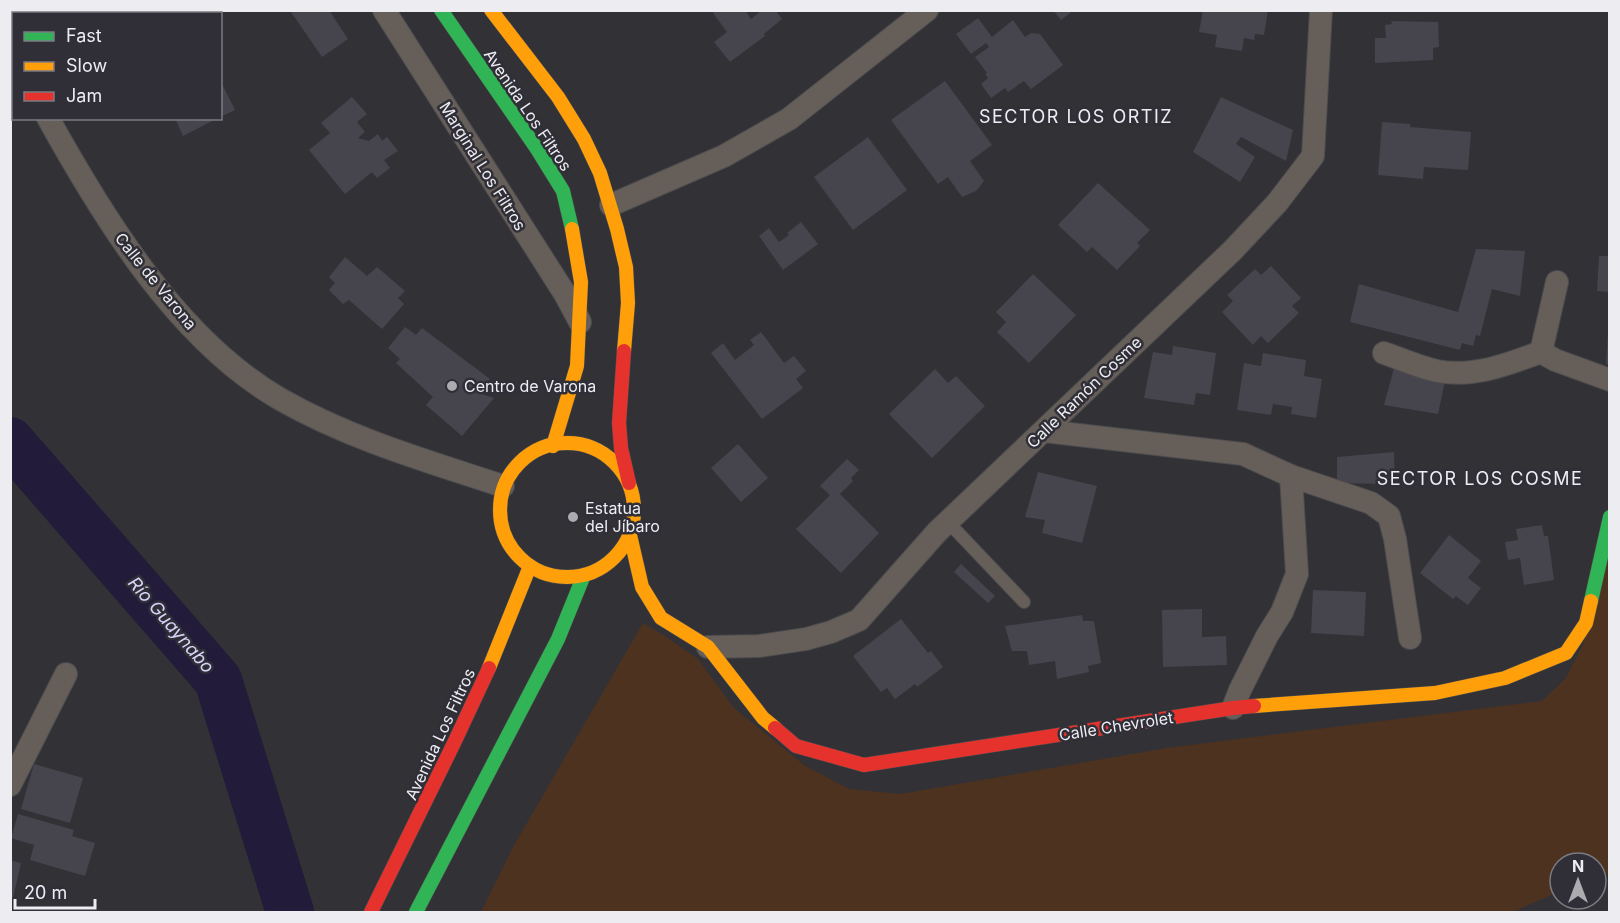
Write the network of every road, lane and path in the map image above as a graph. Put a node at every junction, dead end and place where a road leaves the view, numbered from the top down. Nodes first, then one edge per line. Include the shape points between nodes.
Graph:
1 (384, 10) edge
2 (441, 10) edge
3 (491, 10) edge
4 (927, 10) edge
5 (1321, 10) edge
6 (49, 120) edge
7 (611, 205) junction
8 (1557, 282) dead end
9 (580, 322) junction
10 (1541, 352) junction
11 (1384, 353) dead end
12 (1610, 380) edge
13 (1044, 431) junction
14 (553, 446) junction
15 (1291, 476) junction
16 (629, 483) junction
17 (503, 486) junction
18 (1610, 517) edge
19 (948, 522) junction
20 (630, 535) junction
21 (531, 566) junction
22 (584, 575) junction
23 (1024, 602) dead end
24 (1410, 638) dead end
25 (708, 647) junction
26 (66, 674) dead end
27 (1233, 708) junction
28 (10, 785) edge
29 (371, 912) edge
30 (416, 912) edge

1 - 9 street, Marginal Los Filtros
2 - 9 main road, Avenida Los Filtros via 563,191 580,282
3 - 7 main road, Avenida Los Filtros via 578,128 603,177
4 - 7 street via 789,119 723,156
5 - 13 street, Calle Ramón Cosme via 1312,156 1277,203 1233,250
6 - 17 street, Calle de Varona via 118,236 188,324 238,369 279,398 332,425
7 - 16 main road, Avenida Los Filtros via 625,255 628,283 620,444
8 - 10 street
9 - 14 main road, Avenida Los Filtros via 577,366
10 - 11 street via 1477,372 1438,371
10 - 12 street
13 - 15 street via 1243,454
13 - 19 street, Calle Ramón Cosme
14 - 16 main road via 565,443 591,447 614,462
14 - 17 main road via 539,449 518,464
15 - 24 street via 1371,503 1389,516
15 - 27 street via 1297,574
16 - 20 main road via 635,509
17 - 21 main road via 498,512 504,538 520,560
18 - 27 main road, Calle Chevrolet via 1586,623 1566,653 1505,678 1435,693
19 - 23 lane
19 - 25 street, Calle Ramón Cosme via 859,620 806,639 759,646
20 - 22 main road via 609,560
20 - 25 main road, Calle Chevrolet via 642,588 661,618
21 - 22 main road via 542,573 568,578
21 - 29 main road, Avenida Los Filtros via 513,615 422,813
22 - 30 main road via 558,639
25 - 27 main road, Calle Chevrolet via 763,718 796,746 864,765
26 - 28 street

